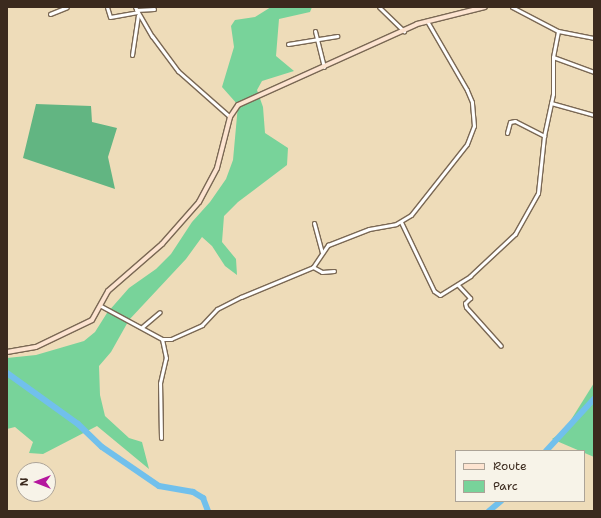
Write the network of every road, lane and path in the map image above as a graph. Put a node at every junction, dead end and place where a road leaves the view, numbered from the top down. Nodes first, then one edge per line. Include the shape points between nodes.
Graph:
1 (67, 7) edge
2 (107, 7) edge
3 (379, 7) edge
4 (485, 7) edge
5 (512, 7) edge
6 (154, 8) dead end
7 (137, 11) edge
8 (50, 14) dead end
9 (427, 21) junction
10 (314, 31) dead end
11 (404, 31) junction
12 (558, 31) junction
13 (338, 36) dead end
14 (594, 38) edge
15 (316, 40) junction
16 (288, 44) dead end
17 (132, 55) dead end
18 (553, 57) junction
19 (324, 67) junction
20 (594, 72) edge
21 (551, 103) junction
22 (594, 115) edge
23 (230, 117) junction
24 (507, 133) dead end
25 (544, 136) junction
26 (401, 222) junction
27 (314, 223) dead end
28 (322, 252) junction
29 (313, 267) junction
30 (334, 272) dead end
31 (458, 285) junction
32 (102, 306) junction
33 (160, 312) dead end
34 (142, 327) junction
35 (162, 339) junction
36 (501, 346) dead end
37 (7, 352) edge
38 (161, 438) dead end

1 - 8 street
2 - 7 street via 110,17
3 - 11 street
4 - 9 street
5 - 12 street
6 - 7 street
7 - 17 street
7 - 23 street via 178,71
9 - 11 street
9 - 26 street via 467,90 472,102 474,126 472,136 461,153 417,208
10 - 15 street
11 - 19 street
12 - 14 street
12 - 18 street
13 - 15 street
15 - 16 street
15 - 19 street
18 - 20 street
18 - 21 street
19 - 23 street via 246,100 238,105
21 - 22 street
21 - 25 street
23 - 32 street via 217,168 199,202 162,244 108,291
24 - 25 street via 510,122 514,121
25 - 31 street via 538,193 522,226 497,254
26 - 28 street via 369,229 328,245
26 - 31 street via 434,290 444,294
27 - 28 street
28 - 29 street
29 - 30 street via 322,272
29 - 35 street via 284,277 217,309 195,330 171,339
31 - 36 street via 470,298 465,303 466,307
32 - 34 street
32 - 37 street via 84,326 36,347
33 - 34 street
34 - 35 street
35 - 38 street via 166,358 160,383

